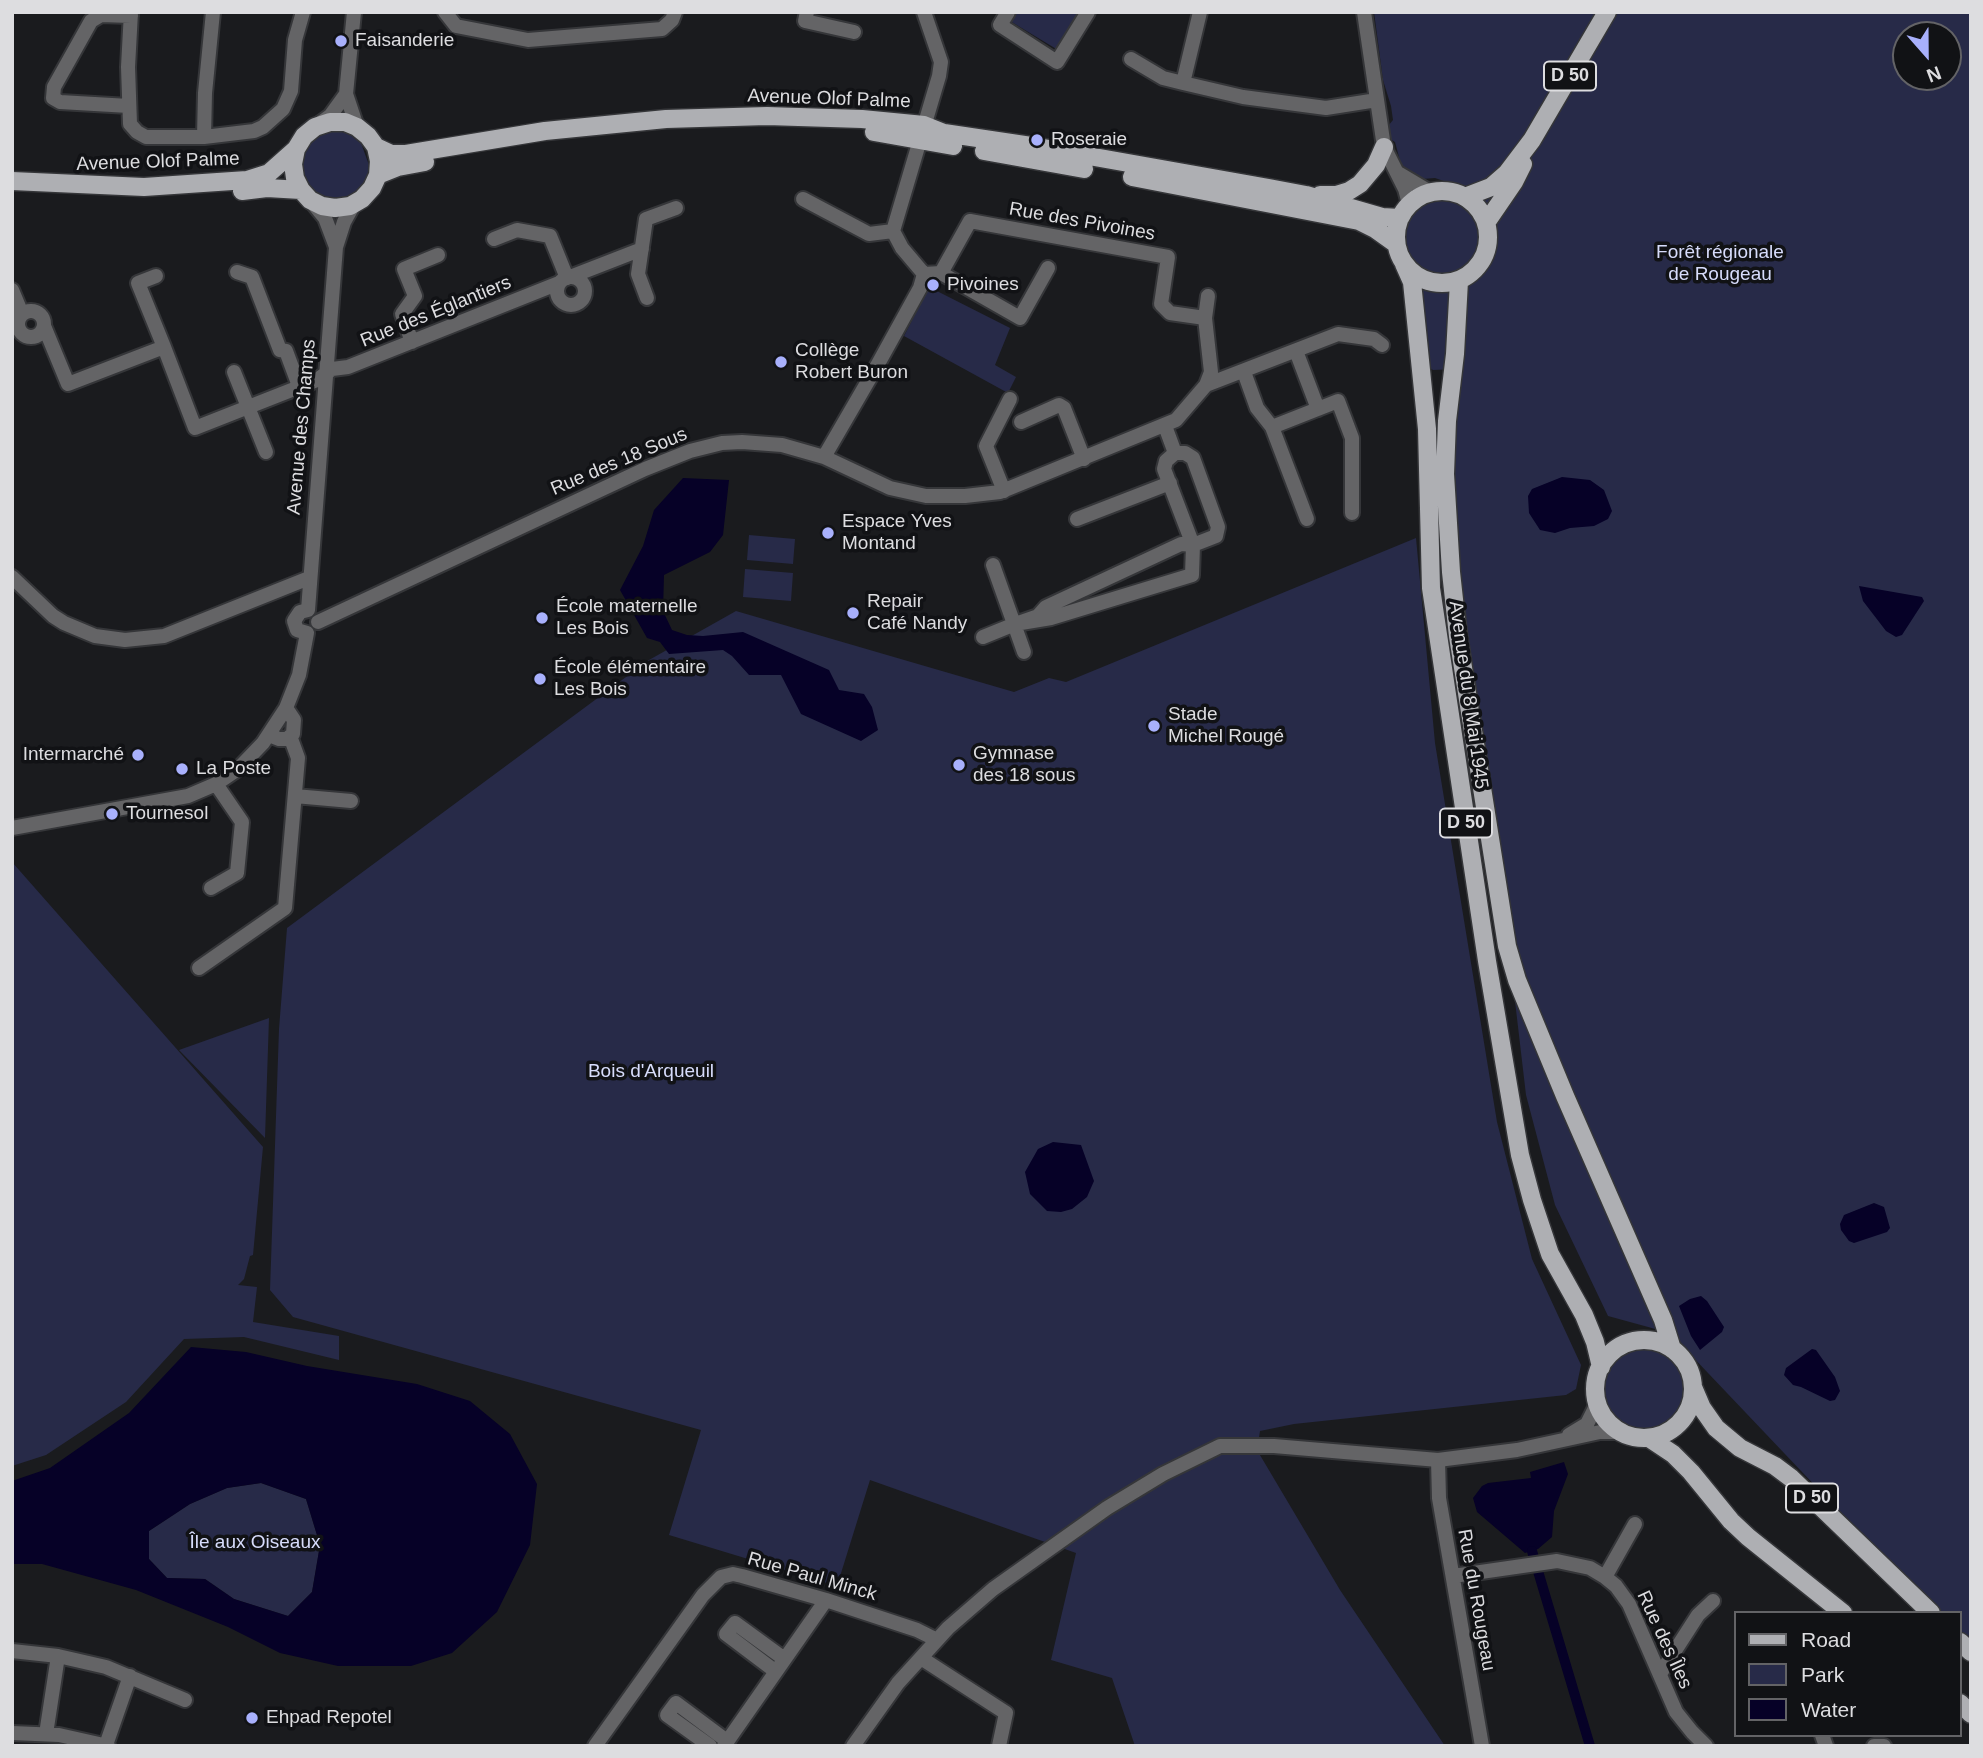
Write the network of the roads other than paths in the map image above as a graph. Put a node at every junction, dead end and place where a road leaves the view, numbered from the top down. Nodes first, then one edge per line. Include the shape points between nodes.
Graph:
1 (213, 12) edge
2 (303, 12) edge
3 (354, 12) edge
4 (445, 12) edge
5 (675, 12) edge
6 (807, 12) edge
7 (924, 12) edge
8 (1009, 12) edge
9 (1088, 12) edge
10 (1200, 12) edge
11 (1364, 12) edge
12 (1608, 12) edge
13 (131, 14) edge
14 (854, 32) dead end
15 (1131, 58) dead end
16 (1183, 83) junction
17 (346, 94) junction
18 (1377, 100) junction
19 (129, 106) junction
20 (315, 127) junction
21 (358, 127) junction
22 (921, 131) junction
23 (204, 137) junction
24 (1532, 140) junction
25 (376, 147) junction
26 (1384, 147) junction
27 (296, 149) junction
28 (1397, 172) junction
29 (378, 175) junction
30 (12, 181) edge
31 (12, 191) edge
32 (1430, 192) junction
33 (306, 195) junction
34 (1306, 195) junction
35 (1465, 197) junction
36 (803, 199) dead end
37 (354, 204) junction
38 (676, 208) dead end
39 (1404, 211) junction
40 (1486, 223) junction
41 (893, 231) junction
42 (494, 239) dead end
43 (1396, 244) junction
44 (336, 247) junction
45 (642, 248) junction
46 (438, 255) dead end
47 (1404, 264) junction
48 (1048, 268) dead end
49 (237, 272) dead end
50 (941, 273) junction
51 (924, 274) junction
52 (156, 276) dead end
53 (565, 279) junction
54 (1459, 281) junction
55 (12, 290) edge
56 (1209, 296) dead end
57 (647, 298) dead end
58 (22, 314) junction
59 (1205, 318) junction
60 (44, 326) junction
61 (412, 342) junction
62 (1382, 345) dead end
63 (163, 347) junction
64 (1296, 351) junction
65 (234, 372) dead end
66 (1244, 372) junction
67 (326, 373) junction
68 (1206, 385) junction
69 (299, 386) junction
70 (1010, 399) dead end
71 (248, 407) junction
72 (1318, 409) junction
73 (1021, 422) dead end
74 (1165, 426) junction
75 (1272, 427) junction
76 (266, 452) dead end
77 (1175, 453) junction
78 (824, 457) junction
79 (1084, 458) junction
80 (1170, 482) junction
81 (1004, 491) junction
82 (1352, 513) dead end
83 (1077, 519) dead end
84 (1307, 519) dead end
85 (1193, 545) junction
86 (993, 565) dead end
87 (12, 577) edge
88 (309, 578) junction
89 (307, 610) junction
90 (318, 622) junction
91 (1015, 624) junction
92 (307, 634) junction
93 (982, 637) dead end
94 (1024, 652) dead end
95 (286, 708) junction
96 (269, 735) junction
97 (289, 737) junction
98 (216, 784) junction
99 (295, 796) junction
100 (351, 801) dead end
101 (12, 828) edge
102 (211, 888) dead end
103 (199, 968) dead end
104 (1672, 1349) junction
105 (1601, 1367) junction
106 (1693, 1387) junction
107 (1597, 1404) junction
108 (1621, 1432) junction
109 (1648, 1438) junction
110 (1552, 1443) junction
111 (1438, 1460) junction
112 (1635, 1524) dead end
113 (1453, 1576) junction
114 (1605, 1577) junction
115 (826, 1600) junction
116 (1713, 1601) dead end
117 (1840, 1611) edge
118 (1929, 1611) edge
119 (937, 1640) junction
120 (12, 1651) edge
121 (58, 1656) junction
122 (920, 1658) junction
123 (1660, 1674) junction
124 (130, 1676) junction
125 (185, 1700) dead end
126 (12, 1733) edge
127 (46, 1734) junction
128 (725, 1744) edge
129 (107, 1745) edge
130 (595, 1746) edge
131 (710, 1746) edge
132 (853, 1746) edge
133 (999, 1746) edge
134 (1482, 1746) edge
135 (1706, 1746) edge
136 (1874, 1746) edge
137 (1884, 1746) edge

1 - 23 street
2 - 23 street via 295,40 291,91 283,109 263,128
3 - 17 street
4 - 5 street via 456,26 528,40 662,29
6 - 14 street via 805,21
7 - 22 street via 941,62
8 - 9 street via 1000,25 1057,62
10 - 16 street
11 - 18 street
12 - 24 main road, D 50
13 - 19 street
13 - 19 street via 101,15 91,21 54,87 53,97 60,102
15 - 16 street via 1163,79
16 - 18 street via 1326,108
17 - 20 street
17 - 21 street
18 - 26 street
19 - 23 street via 130,124 146,137
20 - 21 main road via 345,122
20 - 27 main road, Avenue Olof Palme
21 - 25 main road
22 - 25 main road, Avenue Olof Palme via 827,117 710,117 582,127 405,154
22 - 29 main road, Avenue Olof Palme via 788,125 653,130 458,156
22 - 34 main road, Avenue Olof Palme
22 - 41 street
22 - 43 main road, Avenue Olof Palme via 1359,221
24 - 35 main road, D 50 via 1491,187
24 - 40 main road, D 50 via 1514,182
25 - 29 main road
26 - 28 street
26 - 34 main road via 1368,177 1349,191
27 - 30 main road, Avenue Olof Palme via 269,173 247,180 131,187
27 - 33 main road via 295,178
28 - 32 street
28 - 39 street
29 - 37 main road via 372,188
31 - 33 main road, Avenue Olof Palme via 133,198 267,188
32 - 35 main road
32 - 39 main road
33 - 37 main road, Avenue Olof Palme via 322,206
33 - 44 street, Avenue des Champs via 325,218
34 - 39 main road, Avenue Olof Palme via 1382,217
35 - 40 main road
36 - 41 street via 869,234
37 - 44 street, Avenue des Champs
38 - 45 street via 646,219
39 - 43 main road via 1396,227
40 - 54 main road via 1486,252
41 - 51 street
42 - 53 street via 517,230 550,236
43 - 47 main road
44 - 67 street, Avenue des Champs
45 - 53 street, Rue des Églantiers
45 - 57 street via 638,275
46 - 61 street via 404,269 415,296 402,314
47 - 54 main road via 1428,282
47 - 105 main road, Avenue du 8 Mai 1945 / D 50 via 1412,282 1427,429 1431,588 1518,1143 1550,1254 1584,1315
48 - 50 street via 1020,318
49 - 69 street via 252,277
50 - 51 street
50 - 59 street, Rue des Pivoines via 970,221 1168,257 1161,304 1170,313
51 - 78 street
52 - 63 street via 138,283
53 - 61 street, Rue des Églantiers
54 - 104 main road, D 50 via 1447,421 1451,572 1507,946 1564,1096
55 - 58 street
56 - 59 street
58 - 60 street via 39,314
58 - 60 street via 18,326 25,336 37,336
59 - 68 street via 1211,372
60 - 63 street via 68,384
61 - 67 street, Rue des Églantiers
62 - 64 street via 1338,334
63 - 71 street, Rue des Églantiers via 195,428
64 - 66 street
64 - 72 street
65 - 71 street
66 - 68 street
66 - 75 street via 1258,408
67 - 69 street, Rue des Églantiers
67 - 88 street, Avenue des Champs
68 - 74 street, Rue des 18 Sous via 1177,420
69 - 71 street, Rue des Églantiers
70 - 81 street via 986,446
71 - 76 street
72 - 75 street
72 - 82 street via 1338,401 1352,438
73 - 79 street via 1059,405
74 - 77 street
74 - 79 street, Rue des 18 Sous
75 - 84 street
77 - 80 street via 1164,469
77 - 85 street via 1193,458 1218,527 1216,536
78 - 81 street, Rue des 18 Sous via 890,488 926,496
78 - 90 street, Rue des 18 Sous via 767,443 722,443 690,451
79 - 81 street, Rue des 18 Sous
80 - 83 street
80 - 85 street
85 - 91 street via 1181,544
85 - 91 street via 1192,575 1051,618
86 - 91 street
87 - 88 street via 64,623 95,636 125,640 164,636
88 - 89 street, Avenue des Champs
89 - 90 street
89 - 92 street, Avenue des Champs via 294,621 298,630
90 - 92 street
91 - 93 street
91 - 94 street
92 - 95 street, Avenue des Champs
95 - 96 street, Avenue des Champs
95 - 97 street via 294,720
96 - 97 street
96 - 98 street, Avenue des Champs
97 - 99 street via 298,758
98 - 101 street, Avenue des Champs via 188,796
98 - 102 street via 242,822 237,873
99 - 100 street
99 - 103 street via 285,908
104 - 105 main road via 1641,1340 1611,1354
104 - 106 main road via 1687,1366
105 - 107 main road
106 - 109 main road via 1689,1409 1676,1427
106 - 118 main road, D 50 via 1716,1428 1791,1478
107 - 108 main road
107 - 110 street via 1587,1424
108 - 109 main road
108 - 110 street
109 - 117 main road via 1673,1454 1748,1537
110 - 111 street
111 - 113 street, Rue du Rougeau via 1439,1498
111 - 119 street via 1220,1446 1107,1508 993,1589
112 - 114 street
113 - 114 street, Rue des Îles via 1546,1562 1575,1563
113 - 134 street, Rue du Rougeau
114 - 123 street, Rue des Îles via 1629,1604
115 - 119 street, Rue Paul Minck
115 - 128 street
115 - 130 street, Rue Paul Minck via 733,1574 721,1577 703,1595
116 - 123 street via 1698,1615
119 - 122 street
120 - 121 street
121 - 124 street
121 - 127 street
122 - 132 street
122 - 133 street via 1006,1713
123 - 135 street, Rue des Îles via 1676,1712
124 - 125 street
124 - 129 street
126 - 127 street
127 - 129 street
128 - 131 street via 676,1703 667,1715
136 - 137 street

